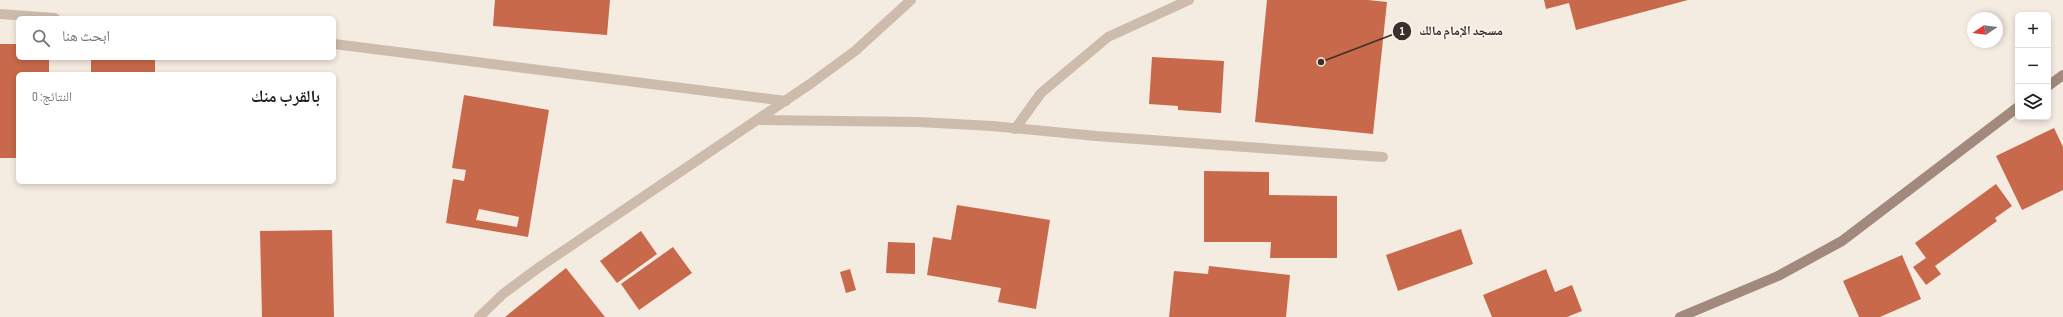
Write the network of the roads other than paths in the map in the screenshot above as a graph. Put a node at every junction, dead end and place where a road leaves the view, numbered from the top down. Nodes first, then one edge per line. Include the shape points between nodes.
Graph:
1 (911, 0) edge
2 (1189, 0) edge
3 (0, 14) edge
4 (28, 16) edge
5 (336, 44) edge
6 (2063, 75) edge
7 (2051, 84) edge
8 (786, 100) junction
9 (2015, 109) edge
10 (758, 120) junction
11 (1015, 129) junction
12 (1382, 157) dead end
13 (479, 317) edge
14 (1680, 317) edge

1 - 8 street via 855,51
2 - 11 street via 1108,37 1041,93
3 - 4 street
5 - 8 street
6 - 7 main road
8 - 10 street
9 - 14 main road via 1842,241 1778,276
10 - 11 street via 918,122
10 - 13 street via 538,268 503,294
11 - 12 street

